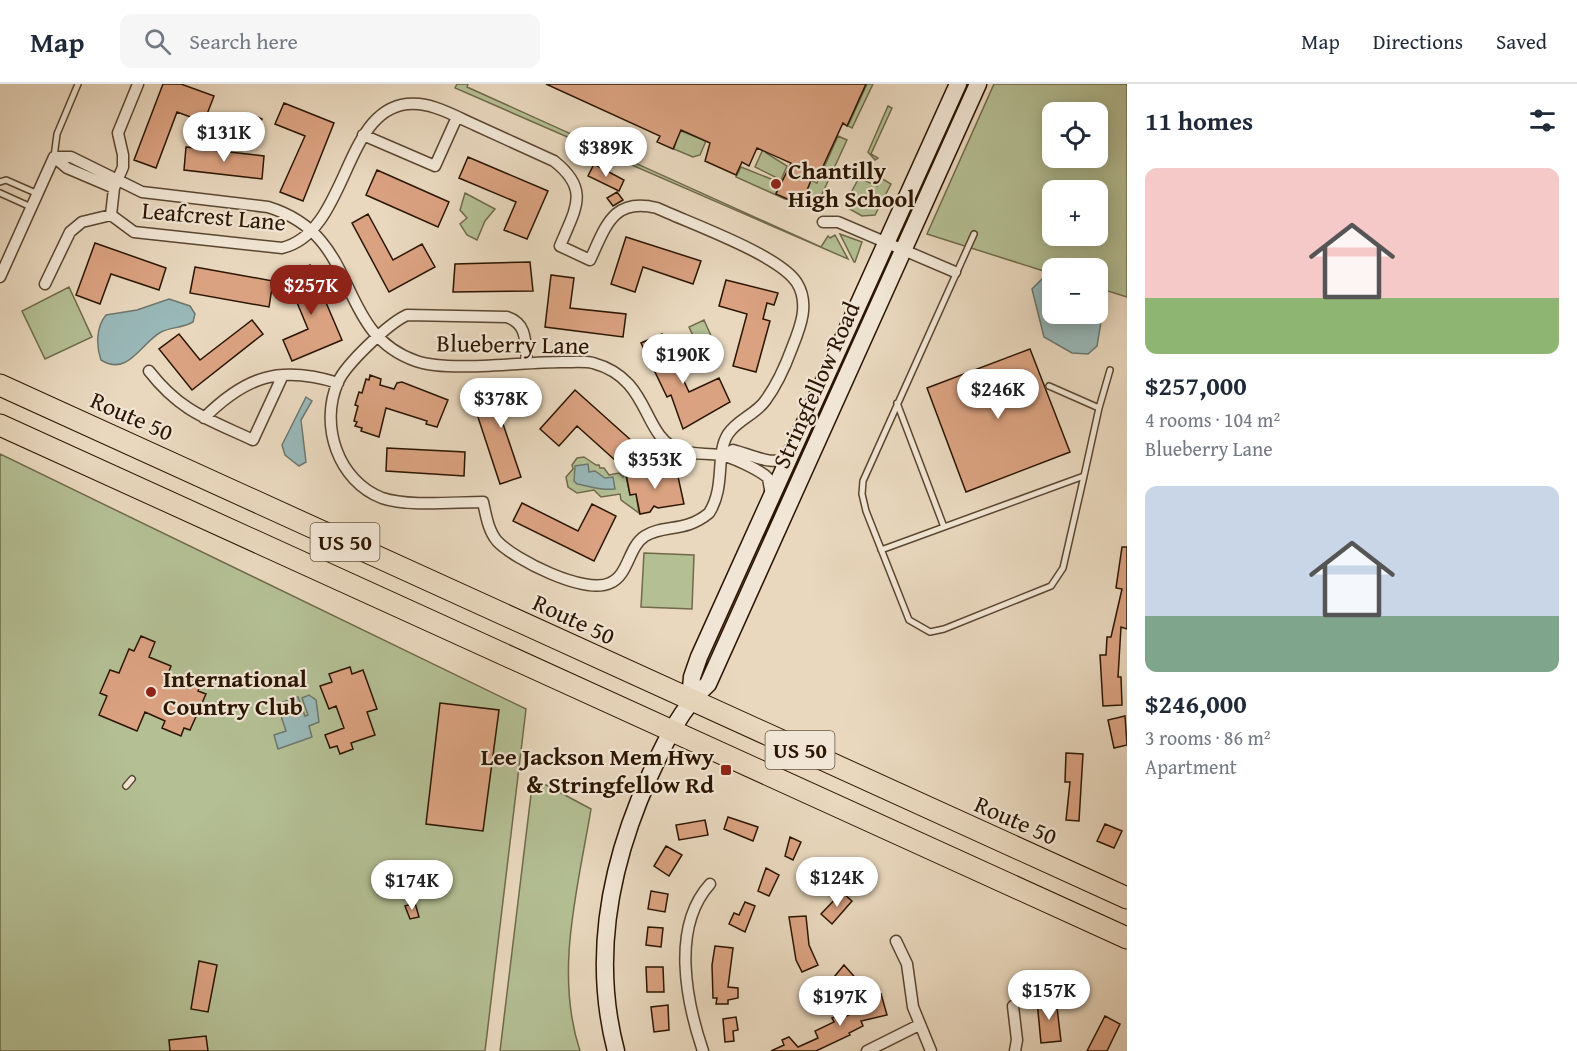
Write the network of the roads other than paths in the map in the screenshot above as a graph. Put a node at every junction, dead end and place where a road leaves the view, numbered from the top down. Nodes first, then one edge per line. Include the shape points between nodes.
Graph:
1 (78, 84) edge
2 (138, 84) edge
3 (958, 84) edge
4 (978, 84) edge
5 (457, 117) junction
6 (363, 135) junction
7 (54, 157) junction
8 (0, 182) edge
9 (116, 184) junction
10 (0, 193) edge
11 (38, 194) junction
12 (31, 208) junction
13 (111, 215) junction
14 (823, 222) dead end
15 (311, 230) junction
16 (974, 234) dead end
17 (886, 242) junction
18 (904, 249) junction
19 (955, 272) junction
20 (0, 277) edge
21 (45, 284) dead end
22 (377, 337) junction
23 (527, 362) junction
24 (1110, 370) dead end
25 (149, 371) dead end
26 (283, 375) junction
27 (338, 382) junction
28 (0, 385) edge
29 (1049, 386) dead end
30 (897, 403) junction
31 (1099, 408) junction
32 (204, 418) junction
33 (0, 425) edge
34 (793, 450) junction
35 (723, 455) junction
36 (1084, 476) junction
37 (768, 505) junction
38 (945, 527) junction
39 (881, 550) junction
40 (690, 700) junction
41 (671, 732) junction
42 (132, 779) dead end
43 (126, 786) dead end
44 (710, 884) dead end
45 (1127, 898) edge
46 (1127, 938) edge
47 (896, 941) dead end
48 (1012, 1006) dead end
49 (919, 1025) junction
50 (616, 1051) edge
51 (703, 1051) edge
52 (867, 1051) edge
53 (931, 1051) edge
54 (1015, 1051) edge

1 - 7 lane via 57,134
2 - 9 street, Leafcrest Lane via 118,133 123,167
3 - 17 main road, Stringfellow Road
4 - 18 main road, Stringfellow Road
5 - 6 street, Leafcrest Lane via 417,104 400,106 375,118
5 - 6 street via 435,166
5 - 35 street, Leafcrest Lane via 554,161 567,171 578,195 560,246 590,260 615,214 640,204 754,252 786,270 798,284 803,321 784,371 764,403 731,430 724,441
6 - 15 street, Leafcrest Lane via 333,203
7 - 9 street, Blueberry Lane via 67,168
7 - 11 street
8 - 11 lane via 6,180
9 - 13 street, Leafcrest Lane
9 - 15 street, Blueberry Lane via 142,192 268,207 286,212
10 - 12 lane
11 - 12 street
12 - 20 street
13 - 15 street, Leafcrest Lane via 134,232 282,249 295,245
13 - 21 street, Leafcrest Lane via 82,222 70,232
14 - 17 street via 838,222
15 - 22 street, Blueberry Lane via 334,255 365,323
16 - 19 lane
17 - 18 street
17 - 34 main road, Stringfellow Road
18 - 19 street
18 - 40 main road, Stringfellow Road via 708,684
19 - 30 lane
22 - 23 street, Blueberry Lane via 399,354 418,362
22 - 23 street via 407,315 507,317 524,330
22 - 27 street
23 - 35 street, Blueberry Lane via 591,363 617,372 634,389 666,443 693,453
24 - 31 lane
25 - 32 street via 168,395
26 - 27 street via 297,372
26 - 32 street via 249,383 226,396
26 - 32 street via 253,440
27 - 35 street via 331,420 336,451 347,471 369,491 407,501 483,502 489,526 504,546 537,566 584,586 602,586 617,579 645,536 684,527 709,513 718,494
28 - 40 highway, Route 50 / US 50
29 - 31 lane
30 - 38 lane
30 - 39 lane via 863,481 866,511
31 - 36 lane
33 - 41 highway, US 50 via 654,720
34 - 35 street, Blueberry Lane via 784,460 776,461 733,450
34 - 37 main road, Stringfellow Road
35 - 37 street, Blueberry Lane via 763,473 770,484
36 - 38 lane
36 - 39 lane via 1063,568 1052,586 944,629 930,632 909,620
37 - 40 main road, Stringfellow Road via 699,657
38 - 39 lane
40 - 41 main road, Stringfellow Road
40 - 45 highway, Route 50 / US 50
41 - 46 highway, US 50
41 - 50 main road, Stringfellow Road via 635,808 610,897 605,989
42 - 43 lane
44 - 51 street via 689,919 687,956 692,1008
47 - 49 street via 907,964
48 - 54 street
49 - 52 street
49 - 53 street

